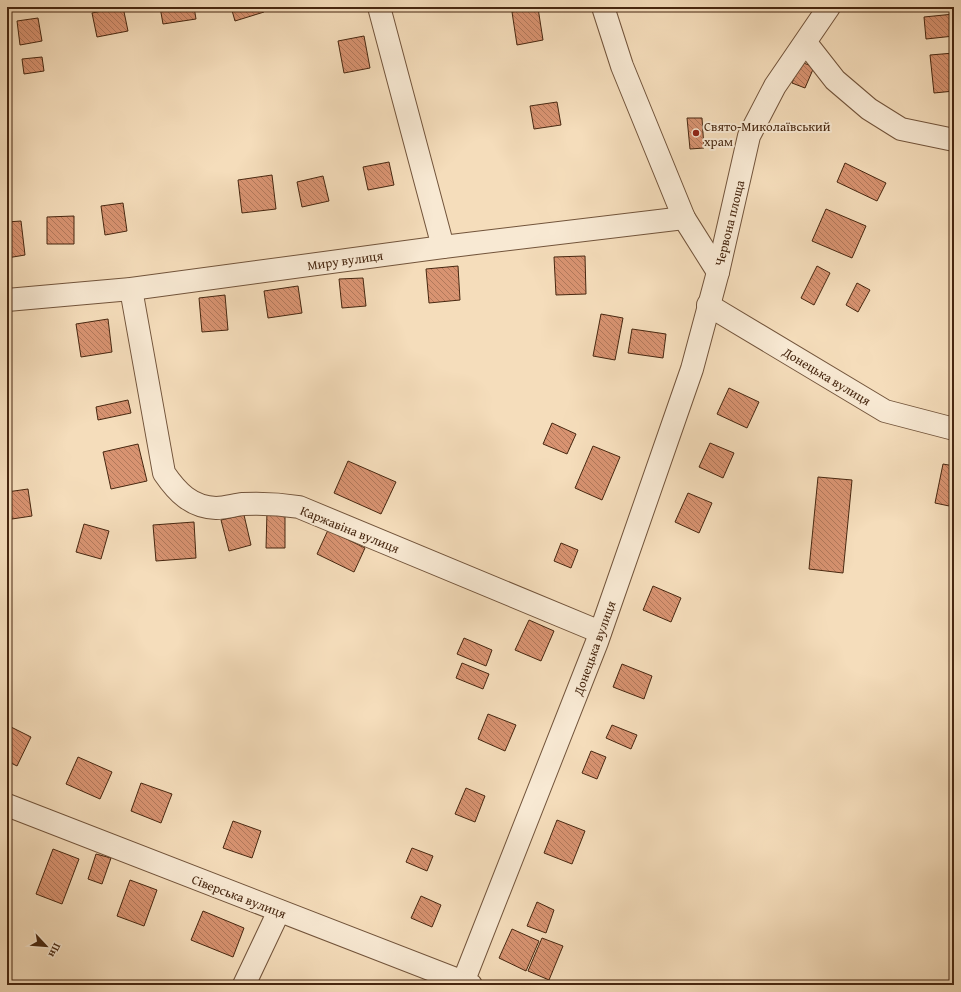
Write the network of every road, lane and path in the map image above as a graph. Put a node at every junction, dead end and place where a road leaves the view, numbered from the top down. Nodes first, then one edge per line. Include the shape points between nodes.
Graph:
1 (379, 7) edge
2 (603, 7) edge
3 (829, 7) edge
4 (806, 43) junction
5 (954, 140) edge
6 (684, 218) junction
7 (443, 247) junction
8 (718, 272) junction
9 (131, 289) junction
10 (7, 300) edge
11 (708, 305) junction
12 (954, 429) edge
13 (600, 632) junction
14 (7, 805) edge
15 (279, 911) junction
16 (466, 984) edge
17 (244, 985) edge

1 - 7 street
2 - 6 street, Червона площа via 622,66
3 - 4 street, Червона площа
4 - 5 street via 835,80 900,129
4 - 8 street, Червона площа via 775,86 749,136
6 - 7 street, Миру вулиця
6 - 8 street, Червона площа
7 - 9 street, Миру вулиця
8 - 11 street, Донецька вулиця
9 - 10 street, Миру вулиця
9 - 13 street, Каржавіна вулиця via 164,473 176,491 188,500 215,508 275,503 299,507
11 - 12 street, Донецька вулиця via 885,411
11 - 13 street, Донецька вулиця via 692,369
13 - 16 street, Донецька вулиця
14 - 15 street, Сіверська вулиця
15 - 16 street, Сіверська вулиця
15 - 17 street

